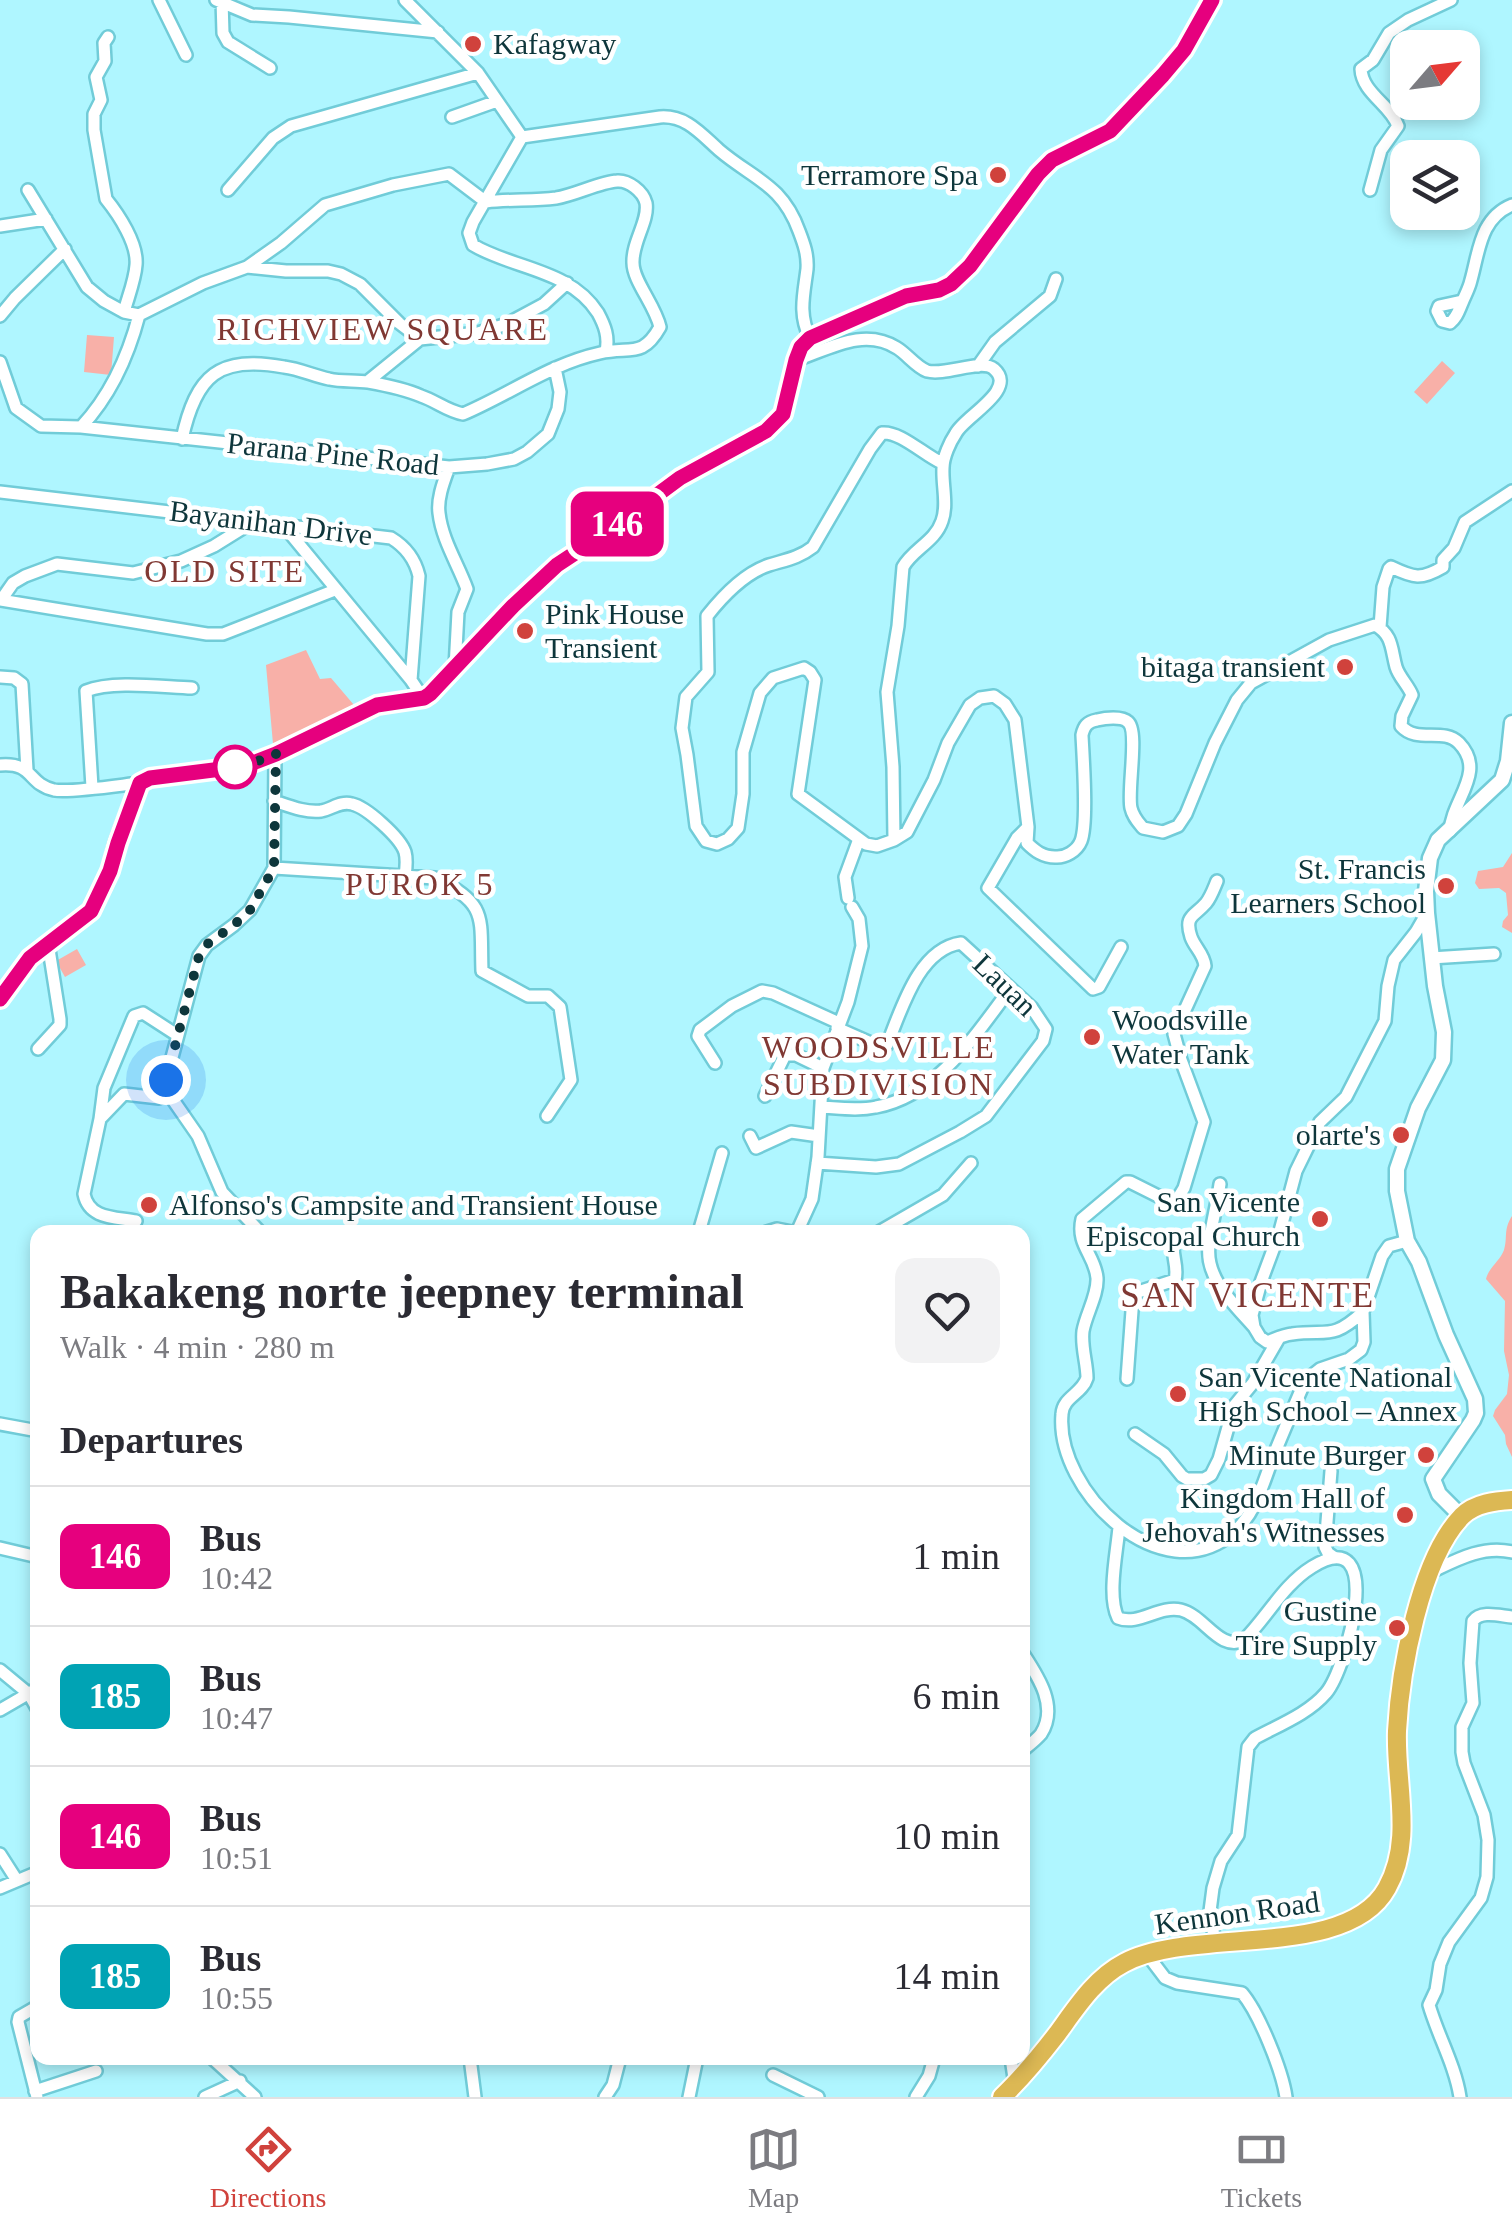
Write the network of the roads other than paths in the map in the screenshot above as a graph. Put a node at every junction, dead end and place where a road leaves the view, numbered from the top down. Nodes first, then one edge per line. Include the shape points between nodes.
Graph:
1 (159, 0) edge
2 (405, 0) edge
3 (1212, 0) edge
4 (1451, 0) edge
5 (220, 1) edge
6 (438, 32) junction
7 (108, 37) dead end
8 (186, 55) dead end
9 (270, 68) dead end
10 (478, 74) junction
11 (497, 101) junction
12 (452, 117) dead end
13 (522, 137) junction
14 (28, 190) dead end
15 (228, 190) dead end
16 (1370, 190) dead end
17 (486, 202) junction
18 (1512, 204) edge
19 (46, 219) junction
20 (0, 226) edge
21 (65, 250) junction
22 (247, 266) junction
23 (1056, 279) dead end
24 (567, 283) junction
25 (1462, 301) dead end
26 (124, 312) junction
27 (139, 315) junction
28 (0, 316) edge
29 (810, 338) junction
30 (420, 339) junction
31 (606, 352) junction
32 (796, 360) junction
33 (0, 362) edge
34 (978, 366) junction
35 (555, 368) junction
36 (368, 382) junction
37 (81, 427) junction
38 (182, 439) junction
39 (942, 464) junction
40 (449, 467) junction
41 (1512, 491) edge
42 (0, 492) edge
43 (252, 522) junction
44 (284, 526) junction
45 (335, 590) junction
46 (0, 600) edge
47 (1380, 627) junction
48 (456, 668) junction
49 (0, 677) edge
50 (411, 680) junction
51 (192, 688) dead end
52 (424, 698) junction
53 (1512, 724) edge
54 (276, 754) junction
55 (0, 764) edge
56 (27, 770) junction
57 (140, 783) junction
58 (92, 787) junction
59 (274, 802) junction
60 (1028, 827) junction
61 (1450, 831) junction
62 (859, 840) junction
63 (894, 840) junction
64 (274, 868) junction
65 (405, 876) junction
66 (1217, 881) dead end
67 (1427, 912) junction
68 (48, 944) junction
69 (1120, 947) dead end
70 (1494, 954) dead end
71 (1432, 958) junction
72 (1010, 989) junction
73 (0, 999) edge
74 (838, 1025) junction
75 (176, 1035) junction
76 (38, 1049) dead end
77 (714, 1062) dead end
78 (823, 1068) junction
79 (168, 1091) junction
80 (765, 1096) dead end
81 (821, 1107) junction
82 (547, 1116) dead end
83 (100, 1119) junction
84 (750, 1136) dead end
85 (819, 1136) junction
86 (722, 1154) dead end
87 (816, 1163) junction
88 (971, 1163) dead end
89 (1220, 1184) dead end
90 (136, 1222) dead end
91 (253, 1225) edge
92 (701, 1225) edge
93 (799, 1225) edge
94 (891, 1225) edge
95 (1211, 1235) junction
96 (1407, 1241) junction
97 (1363, 1312) junction
98 (1254, 1327) junction
99 (1279, 1338) junction
100 (1127, 1379) dead end
101 (0, 1424) edge
102 (30, 1429) edge
103 (1135, 1434) dead end
104 (1331, 1472) dead end
105 (1512, 1500) edge
106 (1462, 1516) junction
107 (1119, 1527) junction
108 (0, 1548) edge
109 (1512, 1552) edge
110 (30, 1555) edge
111 (1335, 1558) junction
112 (1429, 1573) junction
113 (1512, 1617) edge
114 (1030, 1665) edge
115 (0, 1670) edge
116 (30, 1689) edge
117 (30, 1693) edge
118 (0, 1710) edge
119 (1030, 1744) edge
120 (0, 1854) edge
121 (30, 1875) edge
122 (16, 1879) junction
123 (0, 1888) edge
124 (1215, 1943) junction
125 (1146, 1953) junction
126 (30, 2011) edge
127 (1030, 2059) edge
128 (221, 2065) edge
129 (471, 2065) edge
130 (618, 2065) edge
131 (696, 2065) edge
132 (932, 2065) edge
133 (1011, 2065) edge
134 (1025, 2065) edge
135 (96, 2070) dead end
136 (773, 2074) dead end
137 (240, 2081) junction
138 (1009, 2091) edge
139 (36, 2094) edge
140 (205, 2097) edge
141 (255, 2097) edge
142 (476, 2097) edge
143 (606, 2097) edge
144 (689, 2097) edge
145 (818, 2097) edge
146 (916, 2097) edge
147 (1286, 2097) edge
148 (1460, 2097) edge

1 - 8 street
2 - 6 street
3 - 29 main road via 1163,75 1110,131 1052,160 951,284
4 - 16 street via 1389,33 1362,69 1363,80 1398,126 1381,150
5 - 6 street via 252,15 290,12
5 - 9 street via 228,42
6 - 10 street
7 - 26 street via 96,77 101,100 94,130 106,200 135,253
10 - 11 street
10 - 15 street via 291,126
11 - 12 street
11 - 13 street
13 - 17 street
13 - 29 street via 672,116 690,125 773,188 791,214 808,264 802,308
14 - 19 street
17 - 22 street via 449,174 392,186 325,205
17 - 24 street via 469,232 473,245
17 - 31 street via 556,198 616,180 644,197 632,266 660,326 640,350
18 - 25 street via 1482,235
19 - 20 street
19 - 21 street
21 - 26 street via 88,287
21 - 28 street
22 - 27 street
22 - 30 street via 341,274
23 - 34 street via 1050,296 995,342
24 - 30 street via 507,324
24 - 31 street via 604,324
26 - 27 street
27 - 37 street via 119,372
29 - 32 main road
30 - 36 street
31 - 35 street
32 - 34 street via 876,338 926,370
32 - 48 main road via 783,414 766,431 680,478 557,565
33 - 37 street, Parana Pine Road via 16,408 40,426
34 - 39 street via 996,370 1000,387 964,422
35 - 36 street via 463,414
35 - 40 street, Parana Pine Road via 560,392 548,434 514,459
36 - 38 street via 285,367 223,368 196,394
37 - 38 street, Parana Pine Road
38 - 40 street, Parana Pine Road
39 - 62 street via 901,437 882,433 813,547 764,566 708,616 708,672 686,697 682,728 696,826 717,844 738,828 743,752 758,700 773,678 810,672 815,680 798,794
39 - 63 street via 945,510 934,535 903,567 886,692
40 - 48 street via 438,511 467,588 458,612
41 - 47 street via 1465,522 1443,567 1423,577 1389,569
42 - 43 street, Bayanihan Drive
43 - 44 street, Bayanihan Drive
43 - 46 street via 181,562 133,573 57,564 13,583
44 - 45 street
44 - 50 street, Bayanihan Drive via 377,534 402,545 419,576
45 - 46 street via 223,634
45 - 50 street
47 - 60 street via 1338,636 1245,689 1178,826 1164,832 1144,828 1132,814 1131,724 1108,718 1084,726 1084,814 1073,851 1042,856 1027,843
47 - 61 street via 1412,695 1402,716 1405,731 1452,738 1468,758 1470,778
48 - 52 main road
49 - 56 street via 22,684
50 - 52 street
51 - 58 street via 88,689
52 - 54 main road via 377,705
53 - 61 street via 1502,780
54 - 57 main road via 245,766
54 - 59 street
55 - 56 street
56 - 58 street via 56,791
57 - 58 street
57 - 68 main road via 91,911
59 - 64 street
59 - 65 street via 310,811 346,802 358,806 399,842
60 - 63 street via 1015,720 994,696 970,705 909,828
60 - 69 street via 988,888 1092,990
61 - 67 street via 1430,858
62 - 63 street via 877,846
62 - 74 street via 845,877 862,946
64 - 65 street
64 - 75 street via 250,910 203,949
65 - 82 street via 434,878 472,902 481,917 482,971 560,1007 571,1080
66 - 107 street via 1190,915 1192,942 1206,966 1174,1034 1204,1122 1184,1188 1168,1201 1126,1182 1080,1228 1097,1280 1082,1334 1087,1378 1064,1404 1063,1440 1096,1504
67 - 71 street
67 - 98 street via 1394,960 1385,1021 1346,1096 1320,1122 1300,1160 1261,1282
68 - 73 main road
68 - 76 street via 60,1024
70 - 71 street
71 - 96 street via 1443,1060 1397,1169
72 - 74 street, Lauan via 961,943 954,944 912,984 887,1044 880,1047
72 - 81 street via 930,1083 878,1107
72 - 87 street, Lauan via 1039,1016 1045,1036 986,1116 899,1164
74 - 77 street via 762,991 700,1030
74 - 78 street
75 - 79 street
75 - 83 street via 143,1013 134,1016 104,1088
78 - 80 street via 785,1055
78 - 81 street
79 - 83 street via 159,1098 124,1094
79 - 91 street via 198,1136 222,1192
81 - 85 street
83 - 90 street via 87,1206
84 - 85 street via 756,1148 791,1132
85 - 87 street
86 - 92 street
87 - 93 street via 812,1199
88 - 94 street via 943,1195
89 - 95 street
95 - 98 street via 1214,1274
95 - 100 street via 1174,1239 1175,1280 1132,1297
96 - 97 street via 1385,1249
96 - 106 street via 1476,1400 1473,1420 1433,1479
97 - 99 street via 1328,1334
97 - 107 street via 1361,1350 1305,1381 1256,1502 1237,1530 1202,1548 1168,1550
98 - 99 street via 1267,1342
99 - 103 street via 1234,1406 1218,1459 1204,1479 1182,1476
101 - 102 street
104 - 111 street via 1326,1548
105 - 106 highway
106 - 112 highway, Kennon Road
107 - 111 street via 1118,1618 1134,1621 1178,1609 1229,1643 1248,1636 1301,1575
108 - 110 street
109 - 112 street via 1480,1552
111 - 124 street via 1349,1563 1357,1577 1344,1657 1315,1704 1248,1746 1238,1835 1213,1888
112 - 124 highway, Kennon Road via 1400,1697 1402,1824 1387,1888 1366,1912 1338,1926
113 - 148 street via 1482,1614 1473,1620 1472,1703 1461,1735 1484,1816 1487,1876 1481,1898 1448,1942 1429,2005
114 - 119 street via 1048,1709 1043,1732
115 - 116 street
117 - 118 street
120 - 122 street
121 - 122 street
122 - 123 street
124 - 125 highway, Kennon Road
125 - 127 highway, Kennon Road via 1098,1982
125 - 147 street via 1176,1984 1242,1992
126 - 139 street via 18,2022
128 - 137 street
129 - 142 street
130 - 143 street
131 - 144 street
132 - 146 street
133 - 138 street
134 - 138 highway, Kennon Road
135 - 139 street
136 - 145 street
137 - 140 street
137 - 141 street

